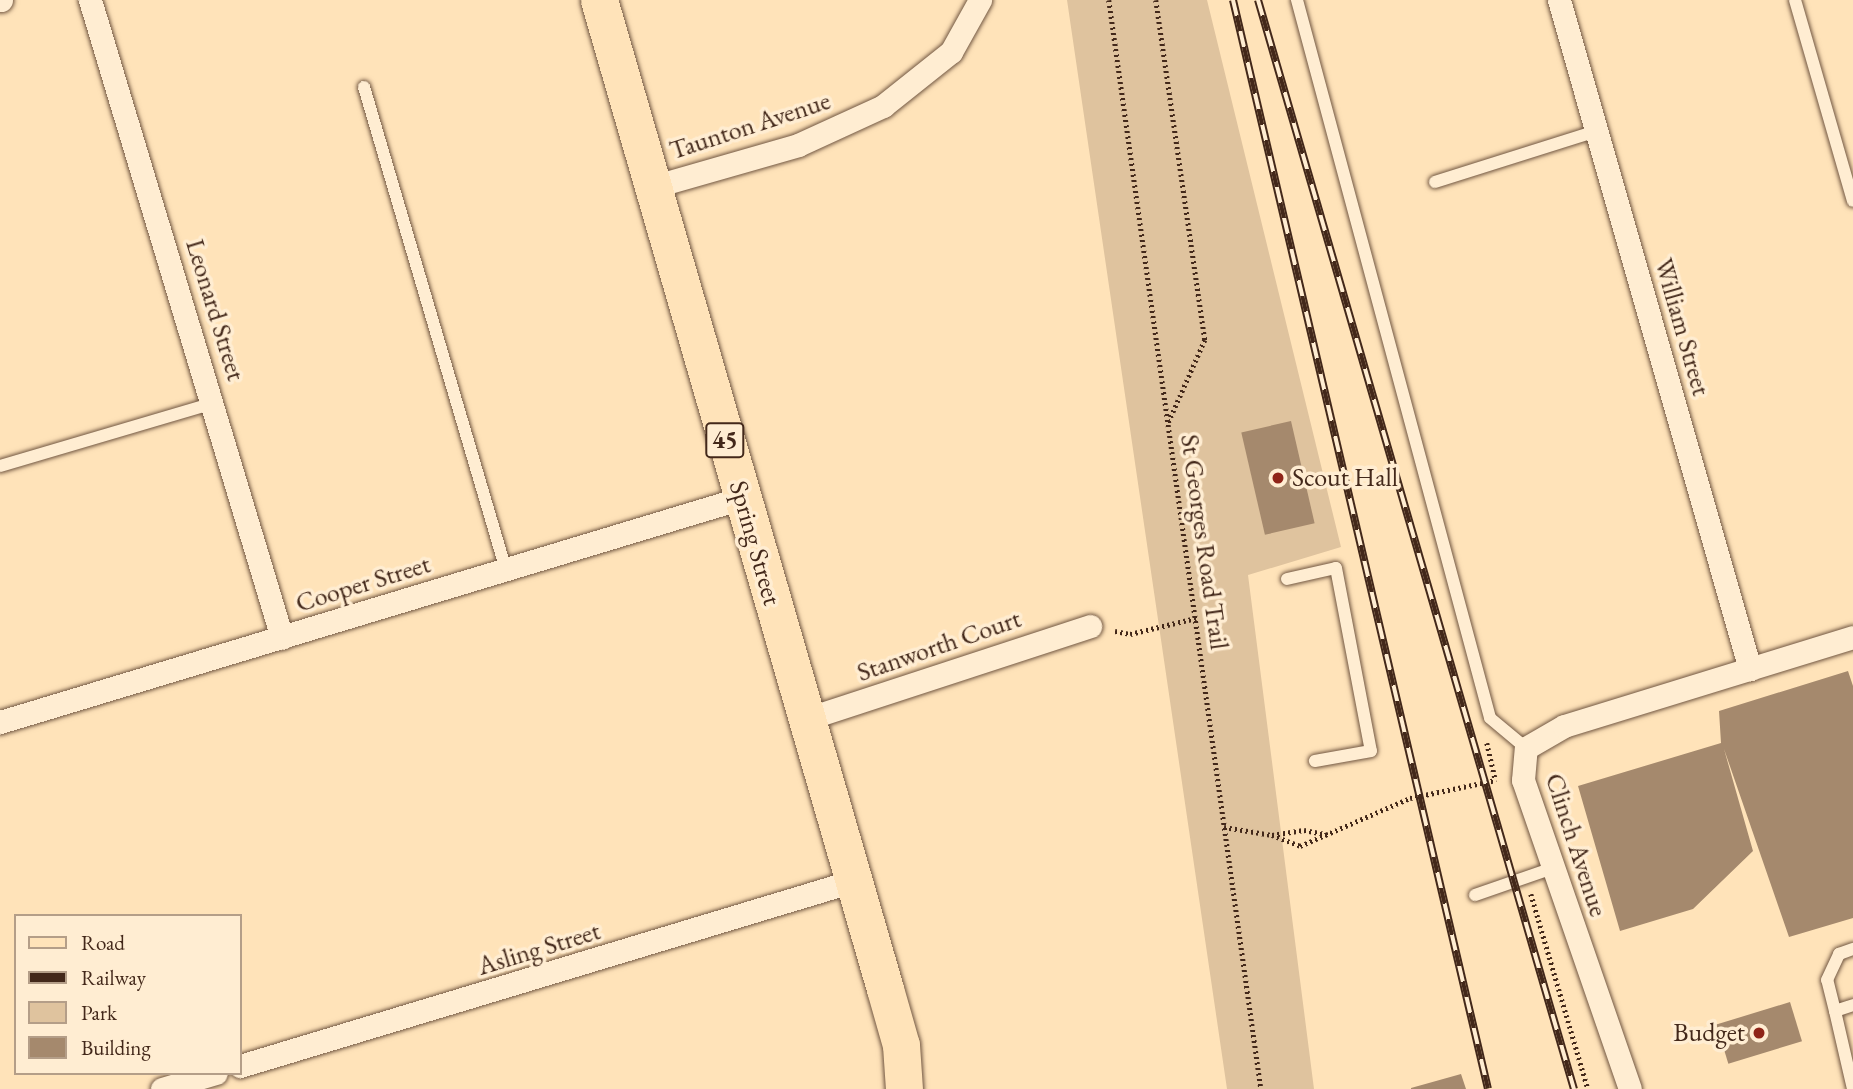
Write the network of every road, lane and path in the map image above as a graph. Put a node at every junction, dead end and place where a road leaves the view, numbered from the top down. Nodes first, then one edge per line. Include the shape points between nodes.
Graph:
1 (90, 0) edge
2 (598, 0) edge
3 (979, 0) edge
4 (1109, 0) edge
5 (1156, 0) edge
6 (1297, 0) edge
7 (1559, 0) edge
8 (1795, 0) edge
9 (364, 87) dead end
10 (1597, 131) junction
11 (1435, 183) dead end
12 (652, 187) junction
13 (1853, 201) edge
14 (214, 402) junction
15 (1168, 424) junction
16 (0, 466) edge
17 (742, 498) junction
18 (506, 570) junction
19 (1287, 579) dead end
20 (1196, 618) junction
21 (1090, 626) joint
22 (1853, 637) edge
23 (282, 638) junction
24 (1750, 669) junction
25 (806, 719) junction
26 (1490, 719) junction
27 (0, 722) edge
28 (1526, 748) junction
29 (1315, 761) dead end
30 (1496, 780) junction
31 (1500, 793) dead end
32 (1224, 827) junction
33 (1272, 835) junction
34 (1330, 836) junction
35 (1553, 868) junction
36 (1526, 877) junction
37 (853, 881) junction
38 (1475, 894) dead end
39 (1853, 949) edge
40 (1853, 1005) edge
41 (1835, 1011) junction
42 (901, 1045) junction
43 (242, 1065) edge
44 (209, 1075) edge
45 (162, 1089) edge
46 (904, 1089) edge
47 (925, 1089) edge
48 (1261, 1089) edge
49 (1588, 1089) edge
50 (1630, 1089) edge
51 (1853, 1089) edge

1 - 14 street, Leonard Street
2 - 12 main road, Spring Street / 45
3 - 12 street, Taunton Avenue via 951,52 883,106 798,145
4 - 15 path, St Georges Road Trail
5 - 15 path via 1205,340
6 - 26 lane
7 - 10 street, William Street
8 - 13 lane
9 - 18 lane
10 - 11 lane
10 - 24 street, William Street
12 - 17 main road, Spring Street / 45
14 - 16 lane
14 - 23 street, Leonard Street
15 - 20 path, St Georges Road Trail
17 - 18 street, Cooper Street
17 - 25 main road, Spring Street / 45
18 - 23 street, Cooper Street
19 - 29 lane via 1336,568 1371,751
20 - 21 path via 1130,634
20 - 32 path, St Georges Road Trail
21 - 25 street, Stanworth Court
22 - 24 street, Clinch Avenue
23 - 27 street, Cooper Street
24 - 28 street, Clinch Avenue via 1564,726
25 - 37 main road, Spring Street / 45
26 - 28 lane
26 - 30 path via 1486,740
28 - 35 street, Clinch Avenue via 1523,780
30 - 31 path
30 - 34 path via 1410,799
32 - 33 path
32 - 48 path, St Georges Road Trail
33 - 34 path via 1304,830
33 - 34 path via 1300,846
35 - 36 lane
35 - 50 street, Clinch Avenue
36 - 38 lane
36 - 49 path
37 - 42 main road, Spring Street / 45
37 - 43 street, Asling Street
39 - 41 lane via 1839,954 1827,980
40 - 41 lane
41 - 51 lane
42 - 46 main road, Spring Street / 45
42 - 47 main road, Spring Street / 45
44 - 45 street

